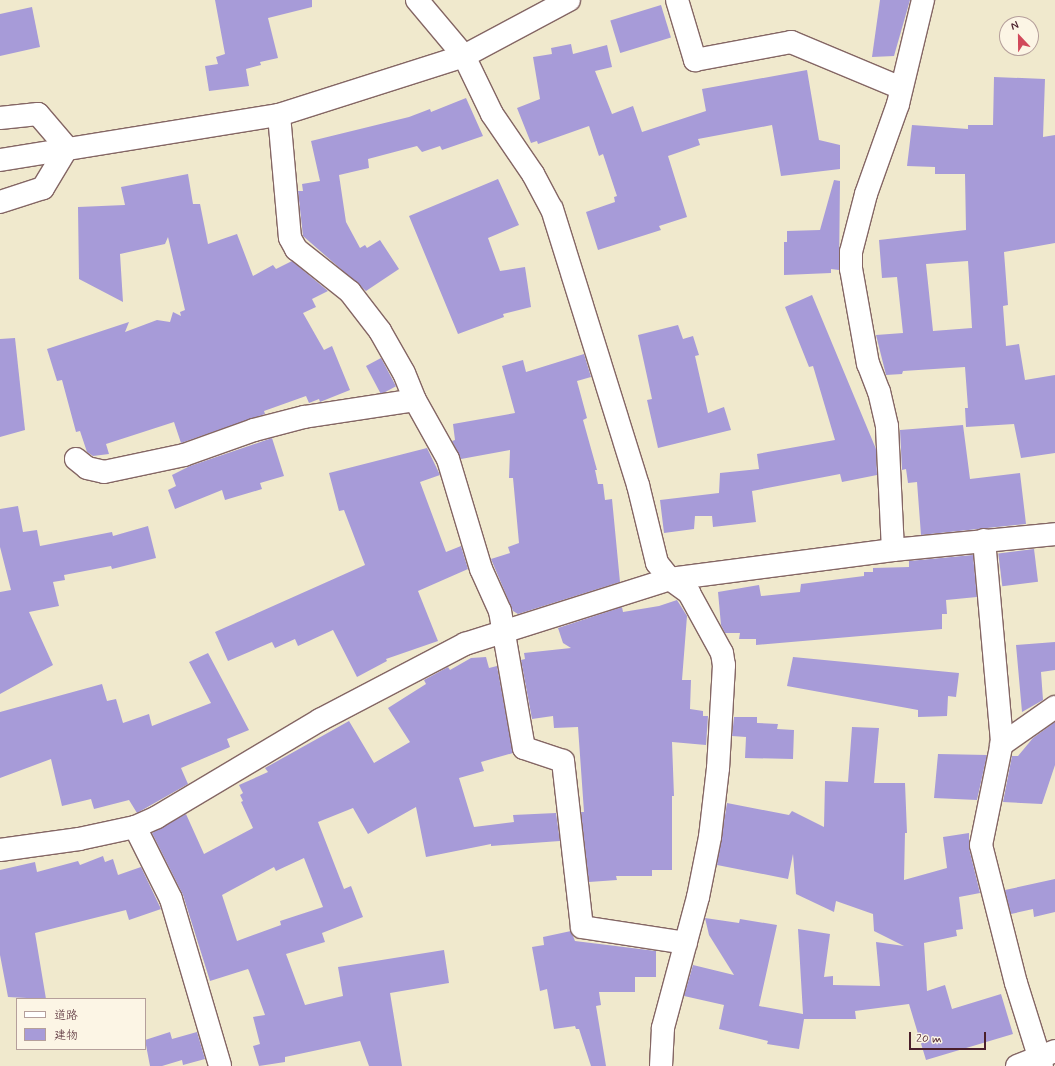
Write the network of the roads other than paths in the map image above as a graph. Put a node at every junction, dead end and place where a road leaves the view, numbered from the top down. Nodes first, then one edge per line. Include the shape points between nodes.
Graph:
1 (417, 0) edge
2 (569, 0) edge
3 (677, 0) edge
4 (923, 0) edge
5 (464, 56) junction
6 (901, 88) junction
7 (279, 115) junction
8 (0, 118) edge
9 (67, 148) junction
10 (0, 160) edge
11 (0, 202) edge
12 (415, 400) junction
13 (76, 459) dead end
14 (1055, 534) edge
15 (984, 540) junction
16 (893, 550) junction
17 (670, 580) junction
18 (503, 630) junction
19 (1053, 711) edge
20 (1001, 746) junction
21 (135, 827) junction
22 (0, 850) edge
23 (686, 943) junction
24 (1045, 1059) edge
25 (220, 1066) edge
26 (660, 1066) edge
27 (1017, 1066) edge

1 - 5 street
2 - 5 street
3 - 6 street via 695,60 791,42
4 - 6 street
5 - 7 street
5 - 17 street via 492,114 533,174 552,209 638,485 657,563
6 - 16 street via 851,252 851,269 868,364 879,392 887,426
7 - 9 street
7 - 12 street via 290,238 296,249 350,292 380,332 404,373
8 - 9 street via 38,114
9 - 10 street
9 - 11 street via 43,188
12 - 13 street via 304,417 254,430 184,455 104,472 87,468
12 - 18 street via 448,460 481,569 500,611
14 - 15 street
15 - 16 street
15 - 20 street
16 - 17 street
17 - 18 street
17 - 23 street via 689,593 722,653 724,665 718,768 710,837
18 - 21 street via 465,644 333,713 157,817
18 - 23 street via 524,748 564,761 582,927
19 - 20 street
20 - 24 street via 981,844 1016,983
21 - 22 street via 79,839
21 - 25 street via 171,899
23 - 26 street via 663,1028
24 - 27 street

